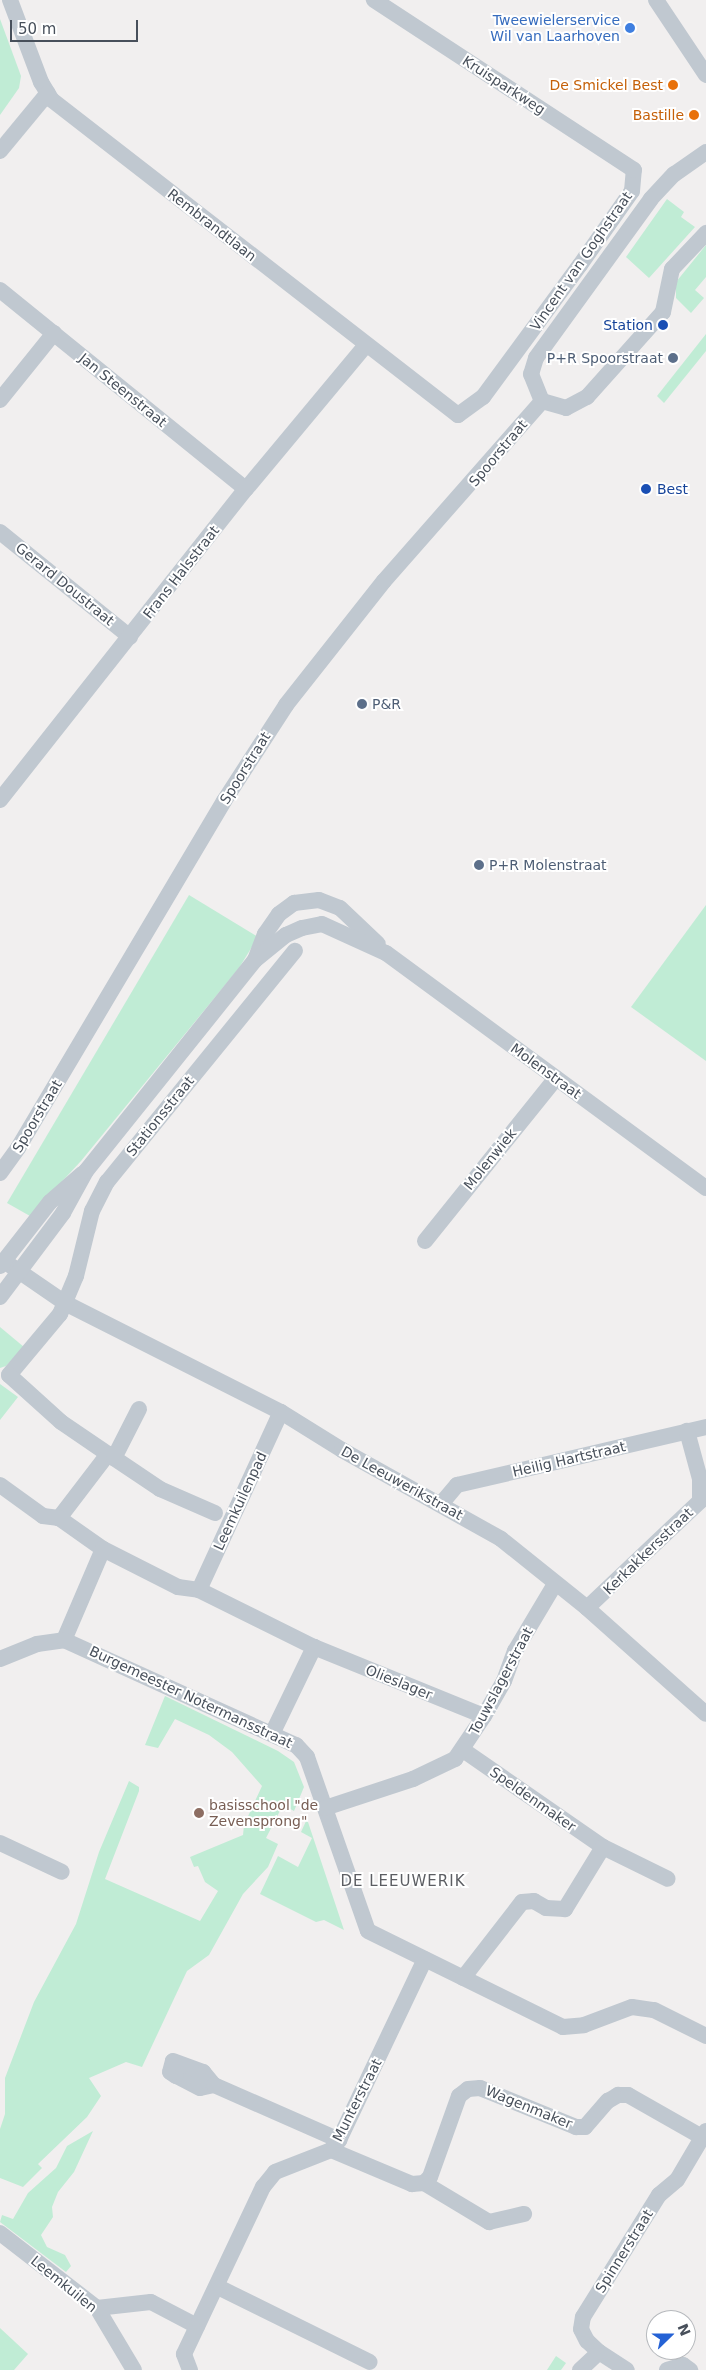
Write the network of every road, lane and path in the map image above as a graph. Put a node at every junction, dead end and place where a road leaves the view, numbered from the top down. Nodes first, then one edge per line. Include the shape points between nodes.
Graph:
1 (10, 0) edge
2 (374, 0) edge
3 (656, 0) edge
4 (706, 75) edge
5 (48, 93) junction
6 (0, 151) edge
7 (706, 152) edge
8 (634, 170) joint
9 (706, 233) edge
10 (0, 290) edge
11 (54, 333) junction
12 (366, 345) junction
13 (0, 400) edge
14 (542, 401) junction
15 (458, 415) joint
16 (246, 489) junction
17 (0, 532) edge
18 (130, 637) junction
19 (0, 800) edge
20 (295, 951) dead end
21 (386, 953) junction
22 (255, 960) junction
23 (556, 1078) junction
24 (86, 1171) junction
25 (0, 1173) edge
26 (706, 1188) edge
27 (425, 1241) dead end
28 (2, 1263) edge
29 (19, 1272) junction
30 (0, 1297) edge
31 (64, 1302) junction
32 (4, 1375) edge
33 (140, 1409) dead end
34 (281, 1412) junction
35 (706, 1427) edge
36 (687, 1431) junction
37 (111, 1456) junction
38 (2, 1491) edge
39 (441, 1504) junction
40 (215, 1513) dead end
41 (59, 1518) junction
42 (103, 1549) junction
43 (556, 1584) junction
44 (200, 1590) junction
45 (587, 1608) junction
46 (64, 1640) junction
47 (314, 1647) junction
48 (0, 1659) edge
49 (706, 1714) edge
50 (484, 1716) junction
51 (272, 1734) junction
52 (463, 1750) junction
53 (325, 1808) junction
54 (0, 1843) edge
55 (603, 1847) junction
56 (62, 1872) dead end
57 (668, 1878) dead end
58 (425, 1958) junction
59 (463, 1978) junction
60 (706, 2036) edge
61 (214, 2084) dead end
62 (703, 2141) edge
63 (335, 2145) junction
64 (424, 2183) junction
65 (524, 2214) dead end
66 (0, 2233) edge
67 (218, 2287) junction
68 (96, 2308) junction
69 (197, 2326) junction
70 (599, 2352) junction
71 (370, 2362) dead end
72 (134, 2370) edge
73 (190, 2370) edge
74 (580, 2370) edge
75 (627, 2370) edge
76 (667, 2370) edge
77 (690, 2370) edge

1 - 5 street, Rembrandtlaan
2 - 8 street, Kruisparkweg
3 - 4 street
5 - 6 street
5 - 12 street, Rembrandtlaan via 52,100
7 - 14 street via 674,174 652,199 536,358 531,374
8 - 15 street, Vincent van Goghstraat via 632,191 483,397
9 - 14 street via 672,269 663,312 587,397 566,408
10 - 11 street, Jan Steenstraat
11 - 13 street
11 - 16 street, Jan Steenstraat
12 - 15 street, Rembrandtlaan
12 - 16 street, Frans Halsstraat
14 - 25 street, Spoorstraat via 384,581 286,705 224,801 18,1148
16 - 18 street, Frans Halsstraat
17 - 18 street, Gerard Doustraat
18 - 19 street, Frans Halsstraat
20 - 31 street, Stationsstraat via 107,1182 92,1211 76,1276
21 - 22 street, Stationsstraat via 322,924 286,935
21 - 22 street, Stationsstraat via 340,908 319,900 294,903 279,914 265,934
21 - 23 street, Molenstraat
22 - 24 street, Stationsstraat
23 - 26 street, Molenstraat
23 - 27 street, Molenwiek
24 - 28 street, Stationsstraat via 50,1202
24 - 29 street, Stationsstraat via 63,1213
28 - 29 street, De Leeuwerikstraat
29 - 30 street, Stationsstraat
29 - 31 street, De Leeuwerikstraat
31 - 32 street via 60,1314
31 - 34 street, De Leeuwerikstraat
32 - 37 street via 61,1422
33 - 37 street
34 - 39 street, De Leeuwerikstraat via 342,1450
34 - 44 street, Leemkuilenpad
35 - 36 street, Heilig Hartstraat
36 - 39 street, Heilig Hartstraat via 457,1485
36 - 45 street, Kerkakkersstraat via 700,1479 700,1500
37 - 40 street via 160,1490
37 - 41 street
38 - 41 street, Olieslager via 43,1516
39 - 43 street, De Leeuwerikstraat via 501,1538
41 - 42 street, Olieslager
42 - 44 street, Olieslager via 178,1587
42 - 46 street
43 - 45 street, De Leeuwerikstraat
43 - 50 street, Touwslagerstraat via 515,1651 504,1681
44 - 47 street, Olieslager
45 - 49 street, De Leeuwerikstraat
46 - 48 street via 37,1644
46 - 51 street, Burgemeester Notermansstraat
47 - 50 street, Olieslager
47 - 51 street
50 - 52 street, Touwslagerstraat
51 - 53 street, Burgemeester Notermansstraat via 296,1745 307,1757
52 - 53 street, Touwslagerstraat via 455,1759 430,1773
52 - 55 street, Speldenmaker
53 - 58 street, Burgemeester Notermansstraat via 368,1931
54 - 56 street
55 - 57 street, Speldenmaker
55 - 59 street via 565,1909 546,1908 534,1901 522,1902
58 - 59 street, Burgemeester Notermansstraat
58 - 63 street, Munterstraat
59 - 60 street, Burgemeester Notermansstraat via 563,2027 584,2025 632,2007 654,2010
61 - 63 street
62 - 64 street, Wagenmaker via 628,2095 618,2095 608,2101 585,2127 576,2127 480,2088 468,2088 459,2096 430,2177
62 - 70 street, Spinnerstraat via 677,2180 659,2195 583,2317 581,2329 587,2341
63 - 64 street via 412,2184
63 - 67 street, Munterstraat via 275,2172 263,2187
64 - 65 street via 489,2222
66 - 68 street, Leemkuilen
67 - 69 street, Munterstraat
67 - 71 street
68 - 69 street via 151,2302
68 - 72 street, Leemkuilen
69 - 73 street, Munterstraat via 184,2354
70 - 74 street
70 - 75 street, Spinnerstraat
76 - 77 street via 683,2365

